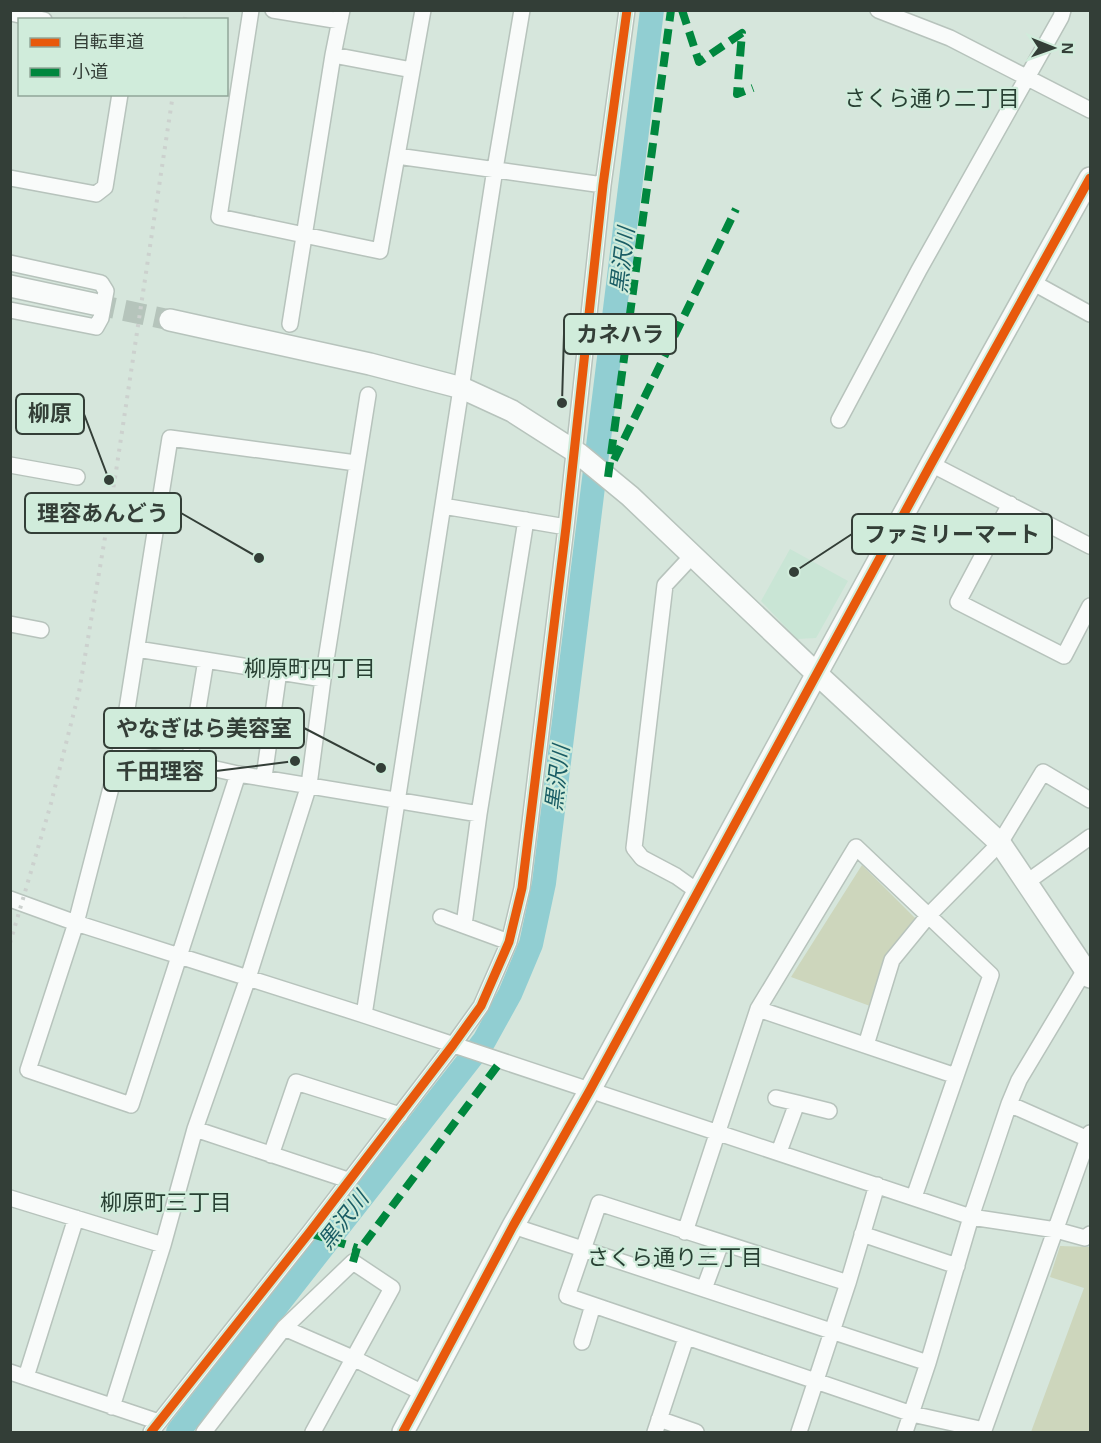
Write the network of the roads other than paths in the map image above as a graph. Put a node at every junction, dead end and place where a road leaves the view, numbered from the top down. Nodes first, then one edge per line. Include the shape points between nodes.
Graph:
1 (251, 10) edge
2 (273, 10) edge
3 (423, 10) edge
4 (522, 10) edge
5 (627, 10) edge
6 (878, 10) edge
7 (1063, 10) edge
8 (10, 13) edge
9 (341, 16) edge
10 (34, 18) edge
11 (333, 55) junction
12 (412, 70) junction
13 (1027, 78) junction
14 (120, 96) edge
15 (1090, 110) edge
16 (397, 156) junction
17 (495, 169) junction
18 (10, 178) edge
19 (1090, 178) edge
20 (603, 185) junction
21 (304, 235) junction
22 (10, 263) edge
23 (1032, 282) junction
24 (10, 286) edge
25 (94, 304) tunnel mouth
26 (10, 310) edge
27 (1090, 314) edge
28 (170, 320) tunnel mouth
29 (290, 324) dead end
30 (462, 388) junction
31 (368, 395) dead end
32 (839, 420) dead end
33 (576, 452) junction
34 (356, 463) junction
35 (931, 464) junction
36 (10, 465) edge
37 (77, 477) dead end
38 (1010, 504) junction
39 (443, 506) junction
40 (526, 520) junction
41 (566, 527) junction
42 (1090, 546) edge
43 (692, 556) junction
44 (1090, 606) edge
45 (10, 624) edge
46 (41, 630) dead end
47 (136, 649) junction
48 (206, 660) junction
49 (279, 671) junction
50 (817, 675) junction
51 (323, 679) junction
52 (120, 753) junction
53 (189, 763) junction
54 (238, 774) junction
55 (264, 777) junction
56 (309, 785) junction
57 (396, 800) junction
58 (1090, 800) edge
59 (479, 814) junction
60 (1090, 837) edge
61 (1000, 843) junction
62 (1027, 882) junction
63 (697, 891) junction
64 (10, 899) edge
65 (928, 916) junction
66 (441, 917) dead end
67 (76, 923) junction
68 (464, 926) junction
69 (508, 942) junction
70 (178, 956) junction
71 (1089, 970) edge
72 (248, 978) junction
73 (758, 1009) junction
74 (364, 1015) junction
75 (866, 1045) junction
76 (457, 1046) junction
77 (956, 1076) junction
78 (590, 1090) junction
79 (776, 1098) dead end
80 (797, 1103) junction
81 (1009, 1104) junction
82 (829, 1111) dead end
83 (400, 1115) junction
84 (195, 1129) junction
85 (718, 1132) junction
86 (1090, 1136) edge
87 (779, 1152) junction
88 (271, 1155) junction
89 (348, 1180) junction
90 (877, 1185) junction
91 (914, 1197) junction
92 (10, 1198) edge
93 (971, 1217) junction
94 (76, 1218) junction
95 (513, 1226) junction
96 (1056, 1230) junction
97 (685, 1232) junction
98 (862, 1234) junction
99 (1090, 1234) edge
100 (721, 1243) junction
101 (163, 1245) junction
102 (583, 1249) junction
103 (957, 1266) junction
104 (848, 1283) junction
105 (704, 1289) junction
106 (593, 1305) junction
107 (284, 1328) junction
108 (831, 1331) junction
109 (686, 1338) junction
110 (582, 1341) dead end
111 (355, 1359) junction
112 (928, 1363) junction
113 (10, 1372) edge
114 (26, 1377) junction
115 (816, 1381) junction
116 (423, 1394) junction
117 (112, 1407) junction
118 (912, 1414) junction
119 (657, 1426) edge
120 (155, 1427) edge
121 (204, 1432) edge
122 (313, 1432) edge
123 (403, 1432) edge
124 (696, 1432) edge
125 (798, 1432) edge
126 (905, 1432) edge

1 - 21 street via 219,217
2 - 9 street
3 - 12 street
4 - 17 street
5 - 20 street
6 - 13 street via 950,38
7 - 13 street
8 - 10 street
9 - 11 street
11 - 12 street
11 - 21 street
12 - 16 street
13 - 15 street
13 - 32 street
14 - 18 street via 105,187 96,194
16 - 17 street
16 - 21 street via 380,251
17 - 20 street
17 - 30 street
19 - 23 street
20 - 33 street
21 - 29 street
22 - 26 street via 101,283 106,291 96,327
23 - 27 street
23 - 35 street
24 - 25 street
28 - 30 street
30 - 33 street via 512,411
30 - 39 street
31 - 34 street
33 - 41 street
33 - 43 street
34 - 47 street via 170,438
34 - 51 street
35 - 38 street
35 - 50 street
36 - 37 street
38 - 42 street
38 - 44 street via 958,602 1064,657
39 - 40 street
39 - 57 street
40 - 41 street
40 - 59 street
41 - 69 street via 522,888
43 - 50 street
43 - 63 street via 665,585 633,848 642,858
45 - 46 street
47 - 48 street
47 - 52 street
48 - 49 street
48 - 53 street
49 - 51 street
49 - 55 street
50 - 61 street
50 - 63 street
51 - 56 street
52 - 53 street
52 - 67 street
53 - 54 street
54 - 55 street
54 - 70 street
55 - 56 street
56 - 57 street
56 - 72 street
57 - 59 street
57 - 74 street
58 - 61 street via 1043,772
59 - 68 street
60 - 62 street
61 - 62 street
61 - 65 street
62 - 71 street
63 - 78 street
64 - 67 street
65 - 73 street via 856,847
65 - 75 street via 892,960
65 - 77 street via 991,975
66 - 68 street
67 - 70 street
67 - 70 street via 28,1070 130,1105
68 - 69 street
69 - 76 street via 481,1006
70 - 72 street
71 - 81 street via 1019,1080
72 - 74 street
72 - 84 street
73 - 75 street
73 - 85 street
74 - 76 street
75 - 77 street
76 - 78 street
76 - 83 street
77 - 91 street
78 - 85 street
78 - 95 street
79 - 80 street
80 - 82 street
80 - 87 street
81 - 86 street
81 - 93 street
83 - 88 street via 296,1082
83 - 89 street
84 - 88 street
84 - 101 street
85 - 87 street
85 - 97 street
86 - 96 street
87 - 90 street
88 - 89 street
89 - 120 street
90 - 91 street
90 - 98 street
91 - 93 street
92 - 94 street
93 - 96 street
93 - 103 street
94 - 101 street
94 - 114 street
95 - 102 street
95 - 116 street
96 - 99 street via 1085,1238
96 - 118 street via 984,1430
97 - 100 street
97 - 102 street via 599,1203
98 - 103 street
98 - 104 street
100 - 104 street
100 - 105 street
101 - 117 street
102 - 105 street
102 - 106 street via 567,1296
103 - 112 street
104 - 108 street
105 - 108 street
106 - 109 street
106 - 110 street
107 - 111 street
107 - 111 street via 353,1262 392,1287
107 - 121 street
108 - 112 street
108 - 115 street
109 - 115 street
109 - 119 street
111 - 116 street
111 - 122 street
112 - 118 street
113 - 114 street
114 - 117 street
115 - 118 street
115 - 125 street
116 - 123 street
117 - 120 street
118 - 126 street
119 - 124 street

